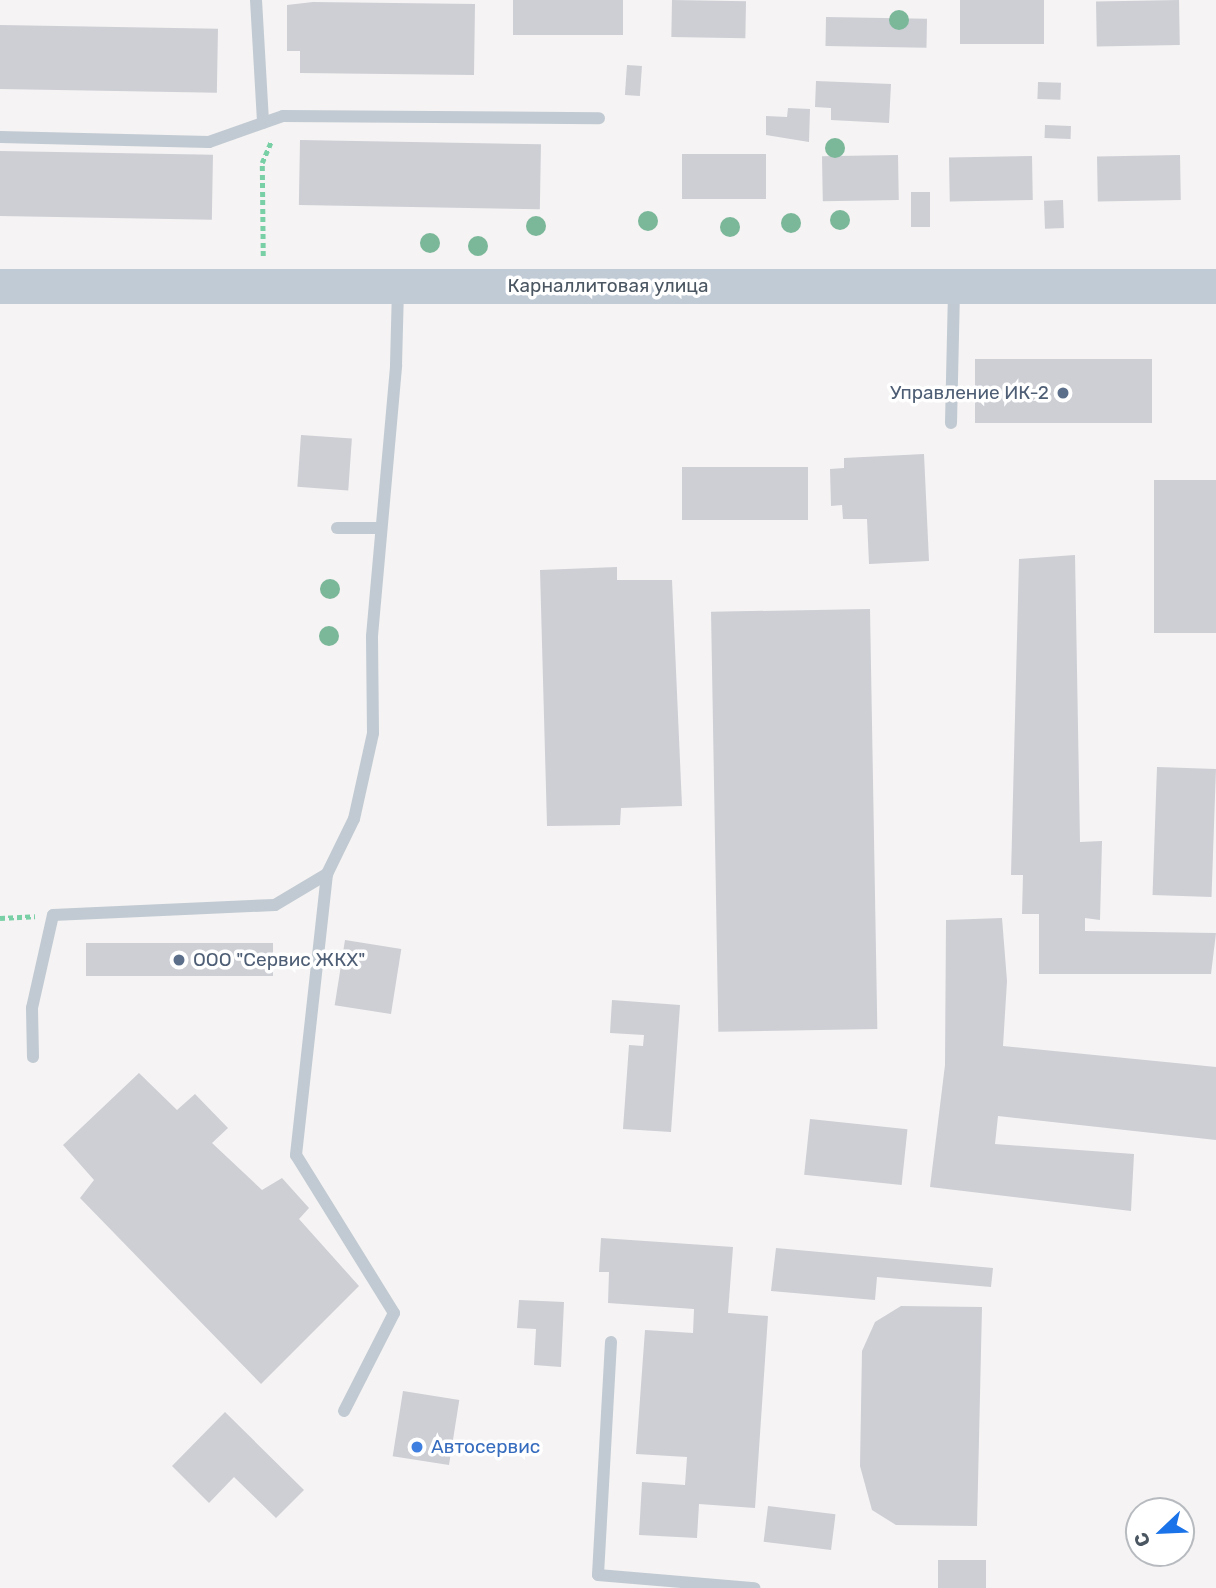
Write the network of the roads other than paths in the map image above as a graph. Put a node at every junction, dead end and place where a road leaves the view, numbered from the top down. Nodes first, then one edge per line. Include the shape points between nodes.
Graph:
1 (256, 0) edge
2 (599, 118) dead end
3 (263, 123) junction
4 (0, 136) edge
5 (398, 284) junction
6 (0, 286) edge
7 (1216, 286) edge
8 (954, 288) junction
9 (951, 423) dead end
10 (337, 528) dead end
11 (381, 528) junction
12 (327, 874) junction
13 (33, 1057) dead end
14 (611, 1342) dead end
15 (344, 1411) dead end
16 (754, 1588) edge

1 - 3 lane
2 - 3 lane via 283,116
3 - 4 lane via 209,142
5 - 6 street, Карналлитовая улица
5 - 8 street, Карналлитовая улица
5 - 11 lane
7 - 8 street, Карналлитовая улица
8 - 9 lane
10 - 11 lane
11 - 12 lane via 372,636 373,733 366,779 354,819
12 - 13 lane via 275,905 53,915 32,1008
12 - 15 lane via 296,1154 394,1313
14 - 16 lane via 598,1575

